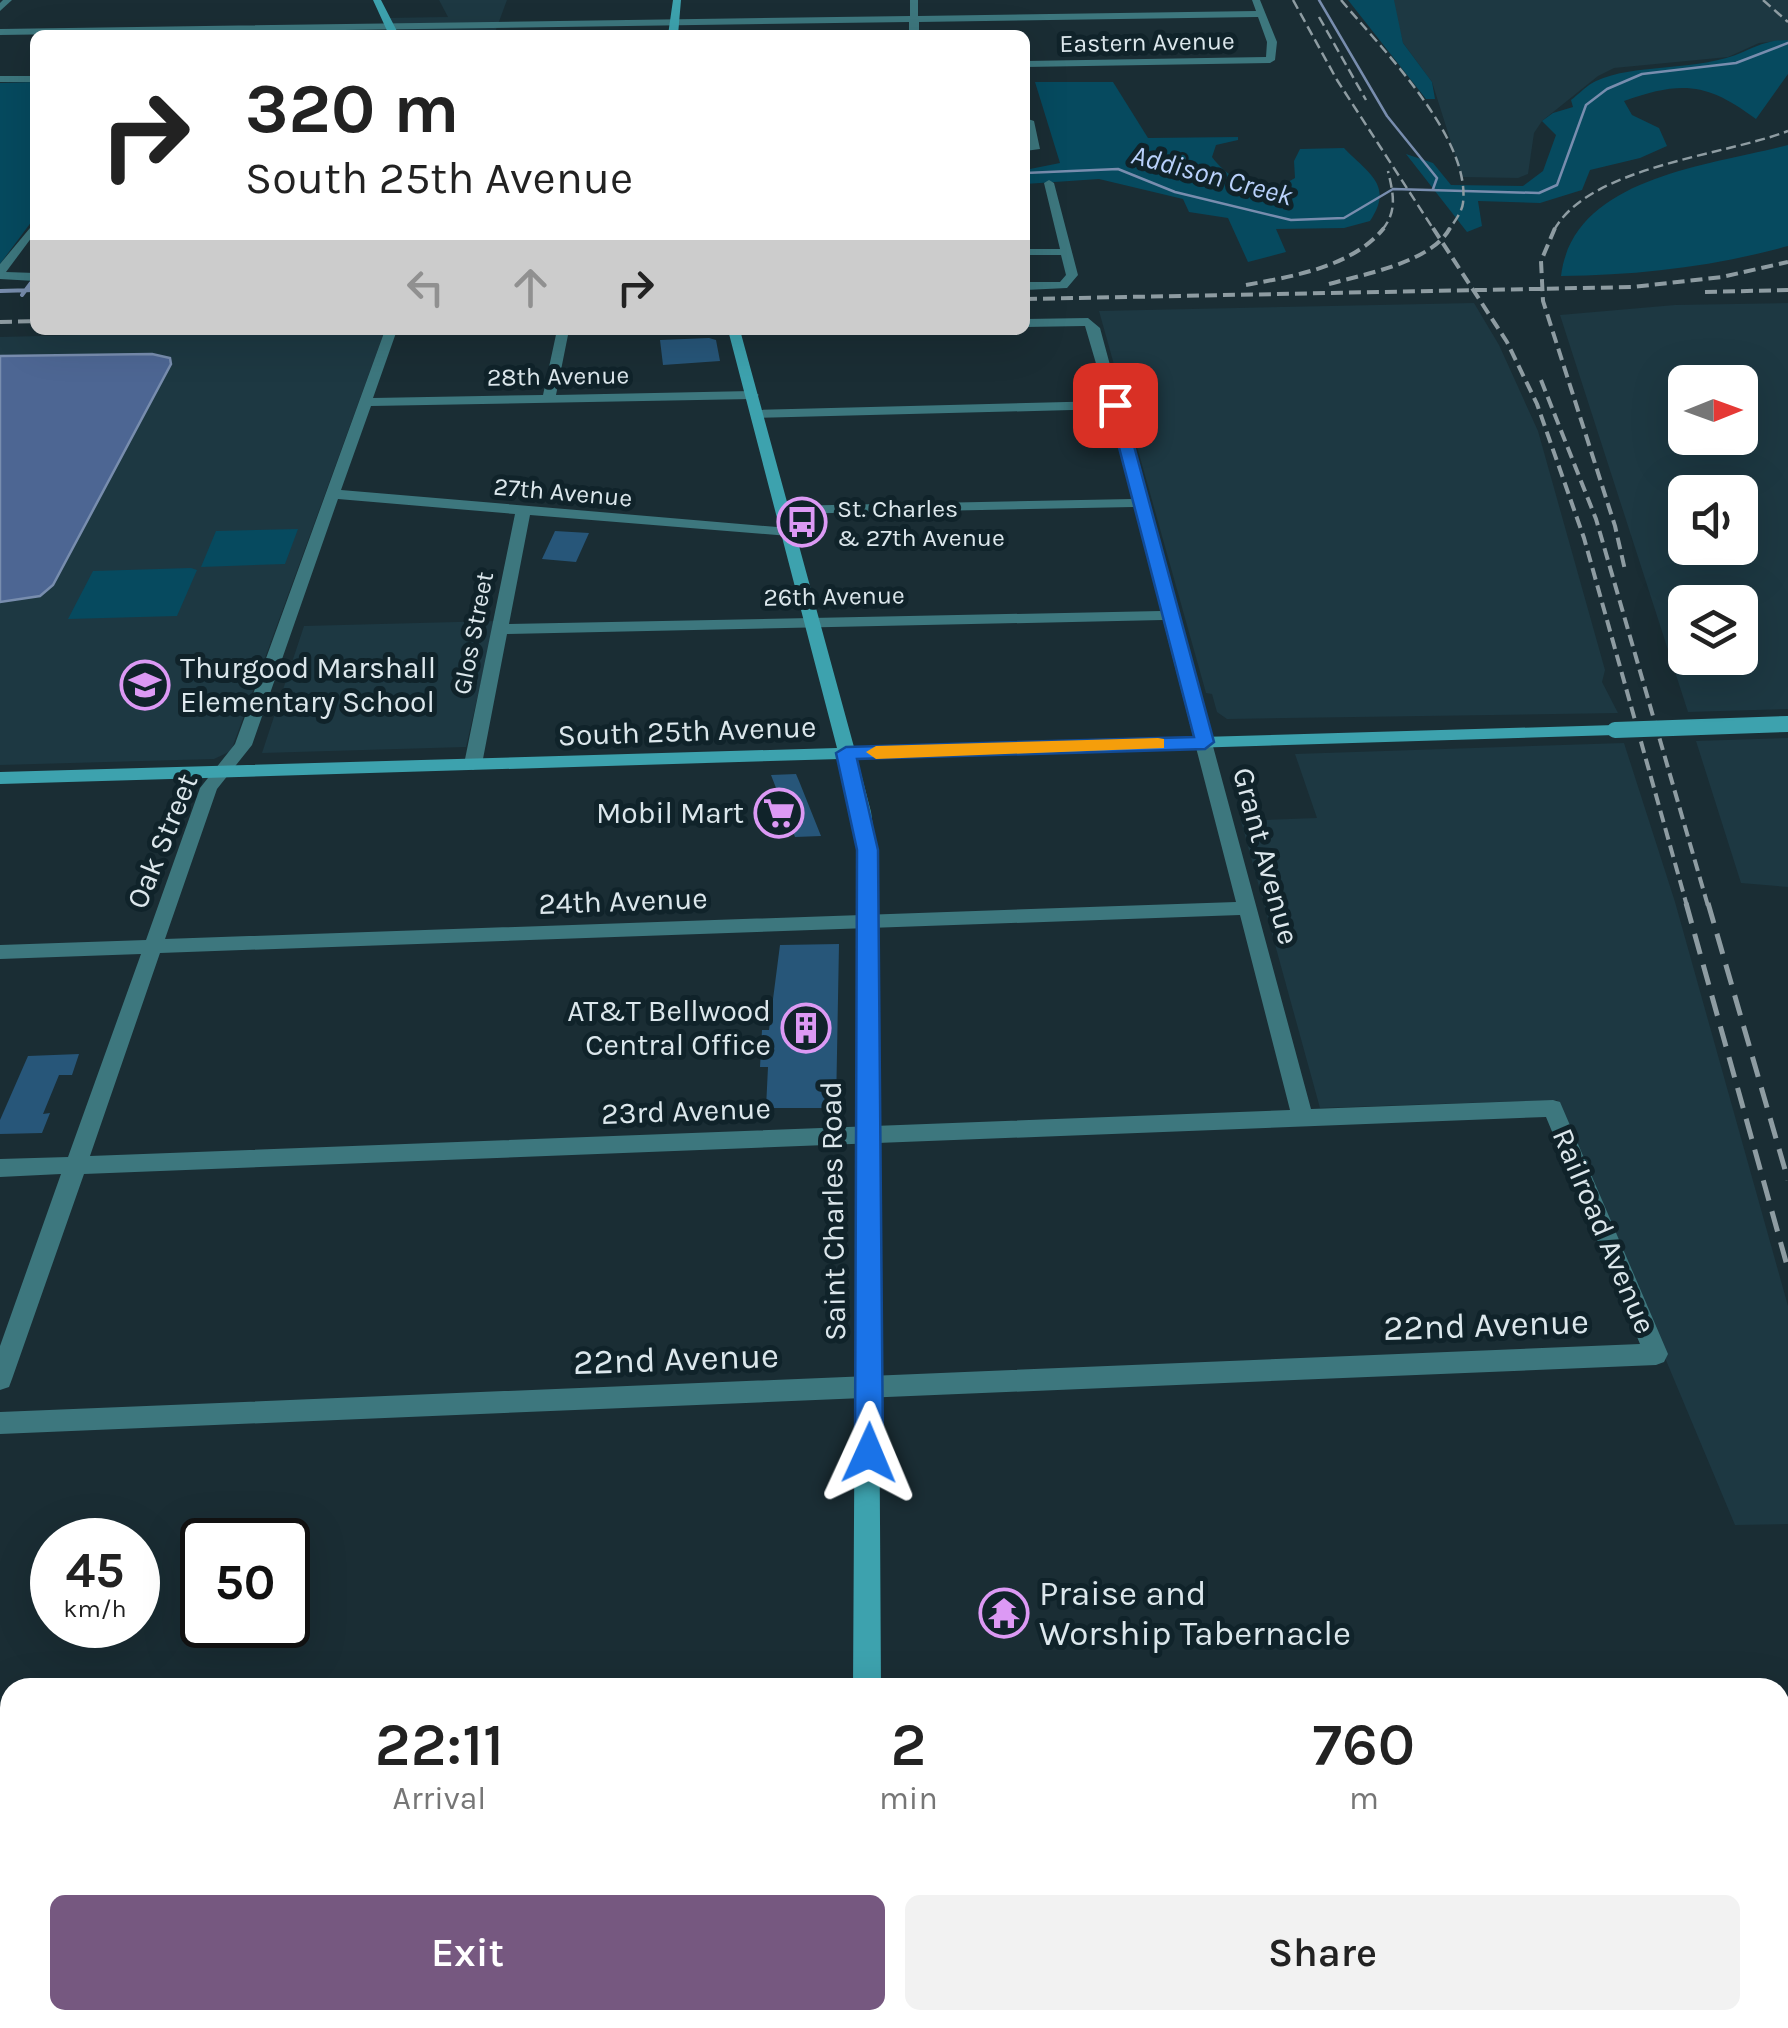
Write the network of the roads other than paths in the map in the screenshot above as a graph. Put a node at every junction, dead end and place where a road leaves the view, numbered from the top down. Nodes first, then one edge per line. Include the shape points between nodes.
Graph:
1 (8, 0) edge
2 (377, 0) edge
3 (677, 0) edge
4 (914, 0) edge
5 (1256, 0) edge
6 (0, 8) edge
7 (1262, 14) junction
8 (914, 20) junction
9 (392, 30) edge
10 (673, 30) edge
11 (914, 30) edge
12 (0, 32) edge
13 (30, 32) edge
14 (1030, 64) edge
15 (0, 79) edge
16 (30, 79) edge
17 (1050, 183) dead end
18 (30, 231) edge
19 (1030, 252) edge
20 (1066, 252) junction
21 (2, 270) edge
22 (30, 276) edge
23 (1030, 286) edge
24 (1030, 323) edge
25 (389, 335) edge
26 (562, 335) edge
27 (735, 335) edge
28 (752, 395) junction
29 (548, 398) junction
30 (366, 402) junction
31 (1115, 405) junction
32 (757, 414) junction
33 (332, 494) junction
34 (1140, 503) junction
35 (783, 510) junction
36 (523, 512) junction
37 (789, 532) junction
38 (1171, 615) junction
39 (813, 621) junction
40 (498, 629) junction
41 (1788, 724) edge
42 (1205, 742) junction
43 (846, 753) junction
44 (473, 764) junction
45 (223, 772) junction
46 (0, 778) edge
47 (1248, 908) junction
48 (868, 923) junction
49 (153, 947) junction
50 (0, 952) edge
51 (1553, 1108) joint
52 (1304, 1118) junction
53 (866, 1134) junction
54 (76, 1164) junction
55 (0, 1168) edge
56 (1656, 1354) joint
57 (0, 1379) edge
58 (870, 1386) junction
59 (0, 1423) edge
60 (867, 1678) edge

1 - 6 street
2 - 9 main road
3 - 10 main road
4 - 8 street
5 - 7 street
7 - 8 street
7 - 14 street, Eastern Avenue via 1272,42 1270,60
8 - 10 street
8 - 11 street
12 - 13 street
15 - 16 street
17 - 20 street
18 - 21 street
19 - 20 street
20 - 23 street via 1072,276 1063,284
21 - 22 street
24 - 31 street, Grant Avenue via 1088,322
25 - 30 street, Oak Street
26 - 29 street
27 - 28 main road, Saint Charles Road
28 - 29 street, 28th Avenue
28 - 32 main road, Saint Charles Road
29 - 30 street, 28th Avenue
30 - 33 street, Oak Street
31 - 32 street
31 - 34 street, Grant Avenue
32 - 35 main road, Saint Charles Road
33 - 36 street, 27th Avenue
33 - 45 street, Oak Street via 243,746
34 - 35 street
34 - 38 street, Grant Avenue
35 - 37 main road, Saint Charles Road
36 - 37 street, 27th Avenue
36 - 40 street, Glos Street
37 - 39 main road, Saint Charles Road
38 - 39 street, 26th Avenue
38 - 42 street, Grant Avenue
39 - 40 street, 26th Avenue
39 - 43 main road, Saint Charles Road
40 - 44 street, Glos Street
41 - 42 main road, South 25th Avenue, bridge
42 - 43 main road, South 25th Avenue
42 - 47 street, Grant Avenue
43 - 44 main road, South 25th Avenue
43 - 48 main road, Saint Charles Road via 864,826
44 - 45 main road, South 25th Avenue
45 - 46 main road, South 25th Avenue
45 - 49 street, Oak Street via 209,788
47 - 48 street, 24th Avenue
47 - 52 street, Grant Avenue
48 - 49 street, 24th Avenue
48 - 53 main road, Saint Charles Road
49 - 50 street, 24th Avenue
49 - 54 street, Oak Street
51 - 52 street, 23rd Avenue
51 - 56 street, Railroad Avenue
52 - 53 street, 23rd Avenue
53 - 54 street, 23rd Avenue
53 - 58 main road, Saint Charles Road
54 - 55 street, 23rd Avenue
54 - 57 street, Oak Street
56 - 58 street, 22nd Avenue
58 - 59 street, 22nd Avenue
58 - 60 main road, Saint Charles Road

